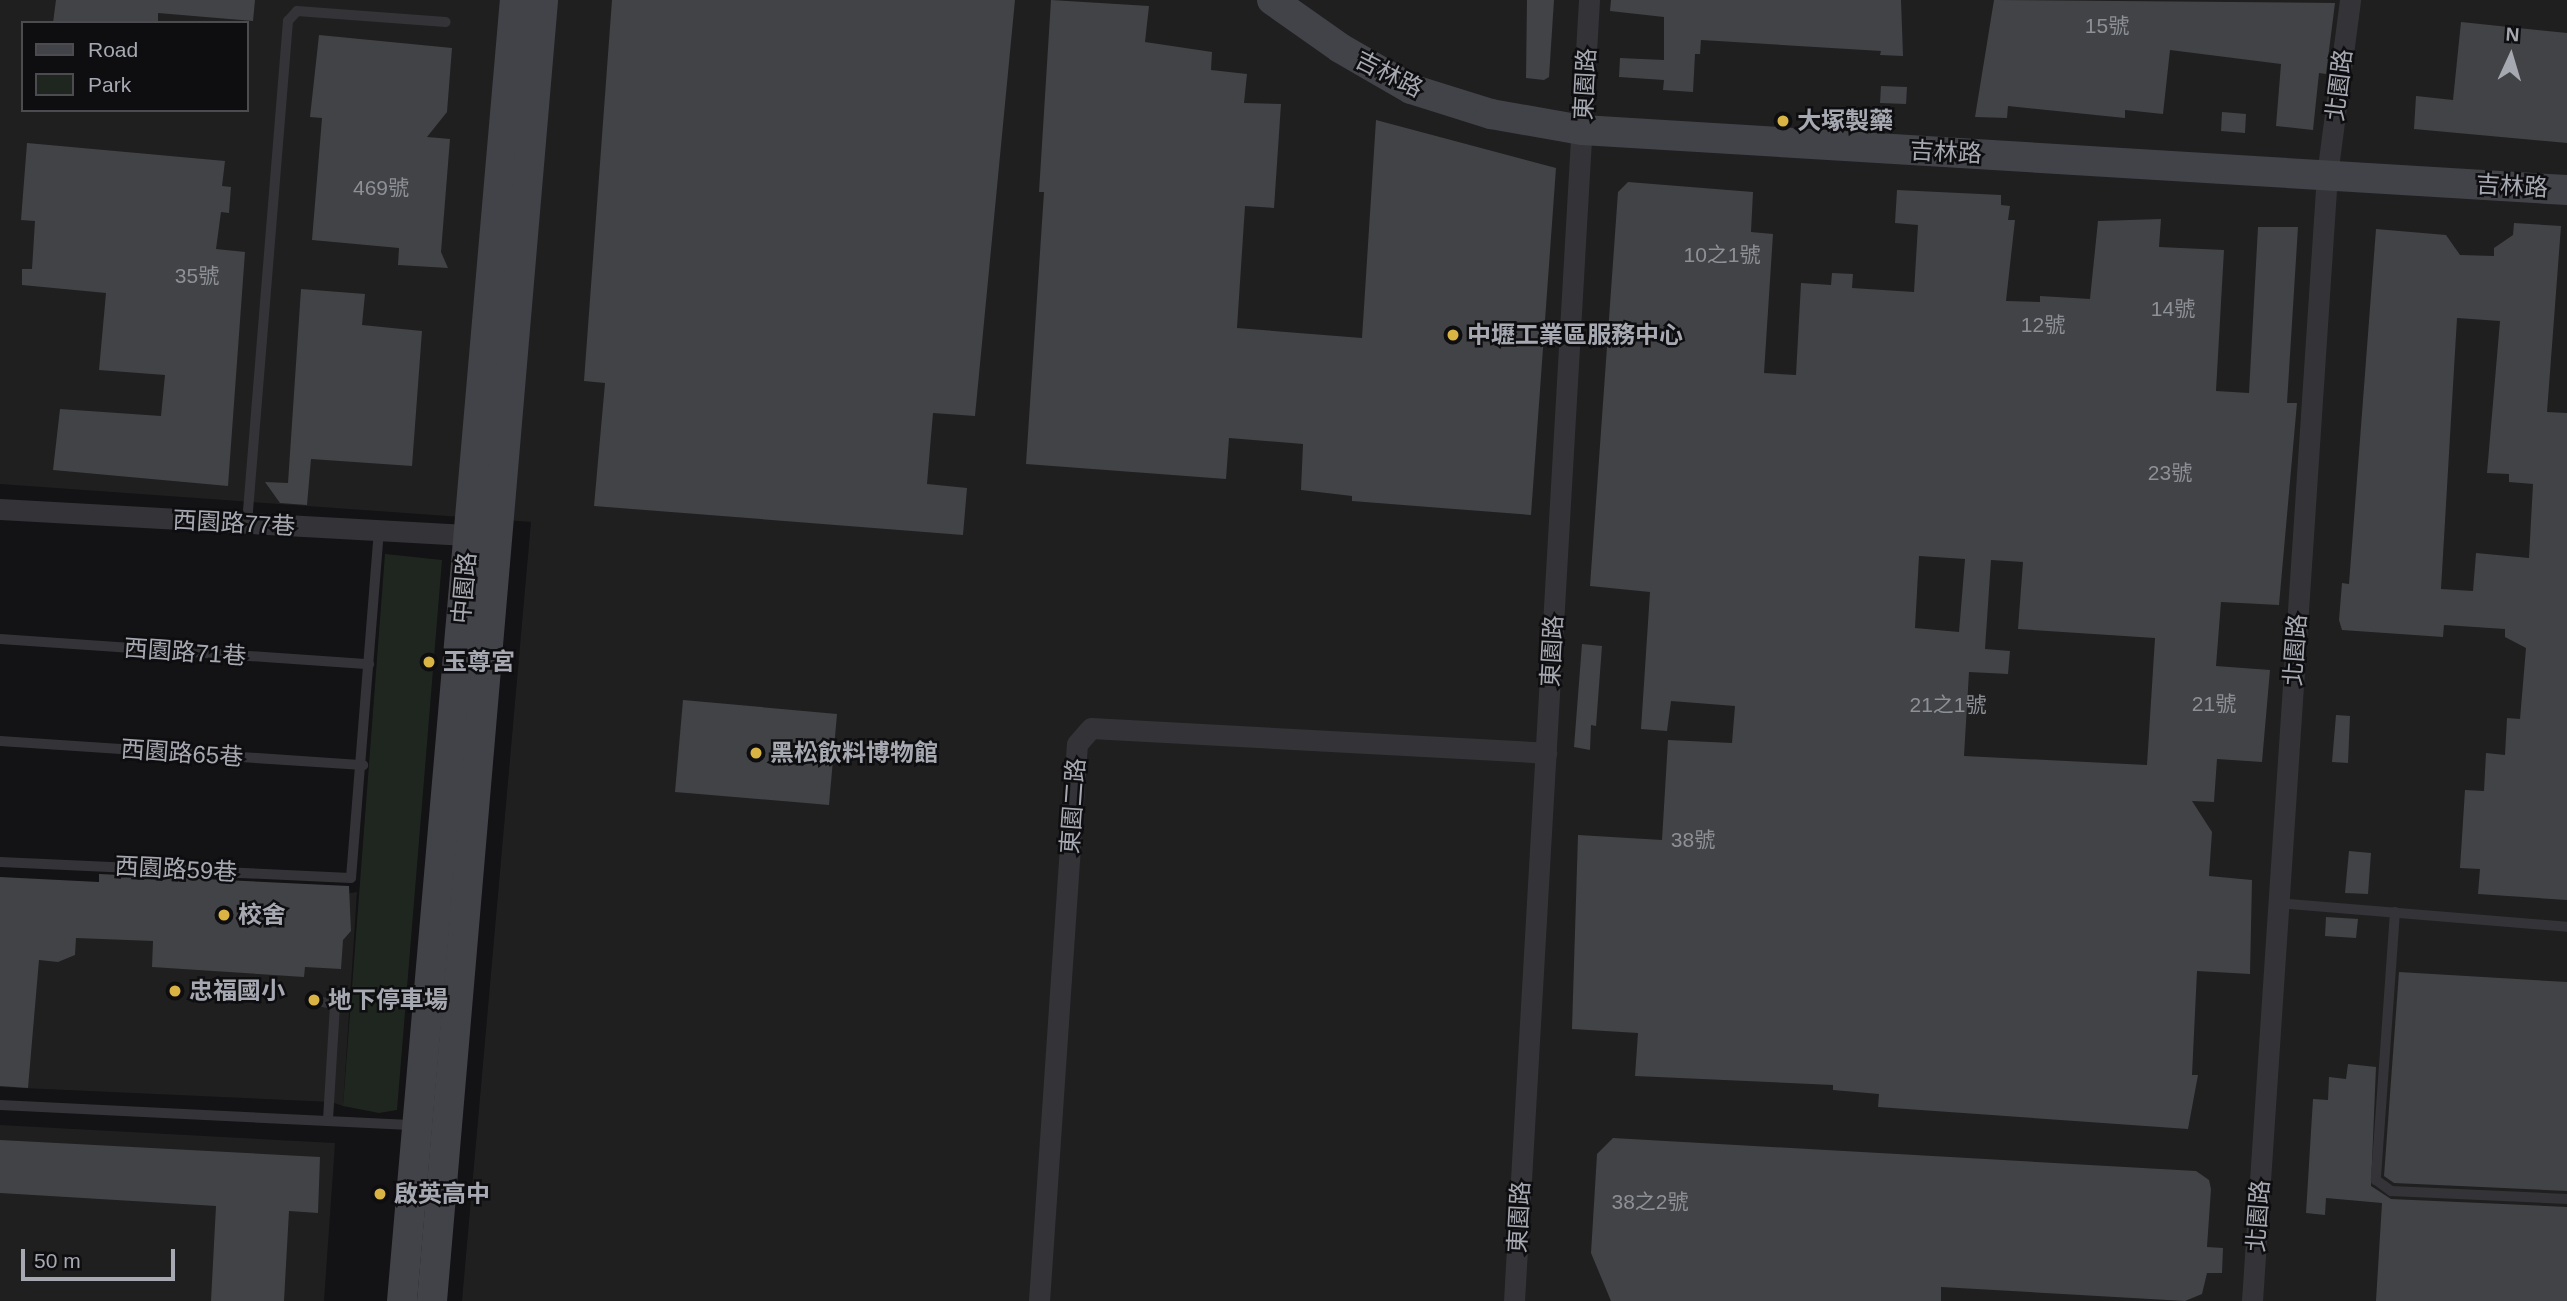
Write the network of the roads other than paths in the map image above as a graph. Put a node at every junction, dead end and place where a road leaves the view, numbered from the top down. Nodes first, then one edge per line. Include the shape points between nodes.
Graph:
1 (515, 0) edge
2 (543, 0) edge
3 (1272, 0) edge
4 (1589, 0) edge
5 (2350, 0) edge
6 (446, 22) dead end
7 (1582, 130) junction
8 (2328, 175) junction
9 (2567, 190) edge
10 (0, 509) edge
11 (247, 523) junction
12 (379, 531) junction
13 (483, 537) junction
14 (0, 639) edge
15 (369, 664) junction
16 (0, 741) edge
17 (1546, 753) junction
18 (363, 765) junction
19 (0, 862) edge
20 (2278, 903) junction
21 (2395, 912) junction
22 (2567, 927) edge
23 (314, 1000) dead end
24 (0, 1105) edge
25 (328, 1120) junction
26 (432, 1126) junction
27 (2567, 1199) edge
28 (402, 1301) edge
29 (432, 1301) edge
30 (1038, 1301) edge
31 (1514, 1301) edge
32 (2252, 1301) edge

1 - 13 main road, 中園路
2 - 13 main road, 中園路
3 - 7 main road, 吉林路 via 1340,48 1411,89 1491,114
4 - 7 street, 東園路
5 - 8 street, 北園路
6 - 11 lane via 298,11 288,21
7 - 8 main road, 吉林路
7 - 17 street, 東園路
8 - 9 main road, 吉林路
8 - 20 street, 北園路
10 - 11 street, 西園路77巷
11 - 12 street, 西園路77巷
12 - 13 street, 西園路77巷
12 - 15 lane
13 - 26 main road, 中園路
14 - 15 lane, 西園路71巷
15 - 18 lane
16 - 18 lane, 西園路65巷
17 - 30 street, 東園二路 via 1091,728 1077,744
17 - 31 street, 東園路
18 - 19 lane, 西園路59巷 via 351,878
20 - 21 lane
20 - 32 street, 北園路
21 - 22 lane
21 - 27 lane via 2376,1180 2391,1191
23 - 25 lane via 335,1005
24 - 25 lane
25 - 26 lane
26 - 28 main road, 中園路
26 - 29 main road, 中園路

